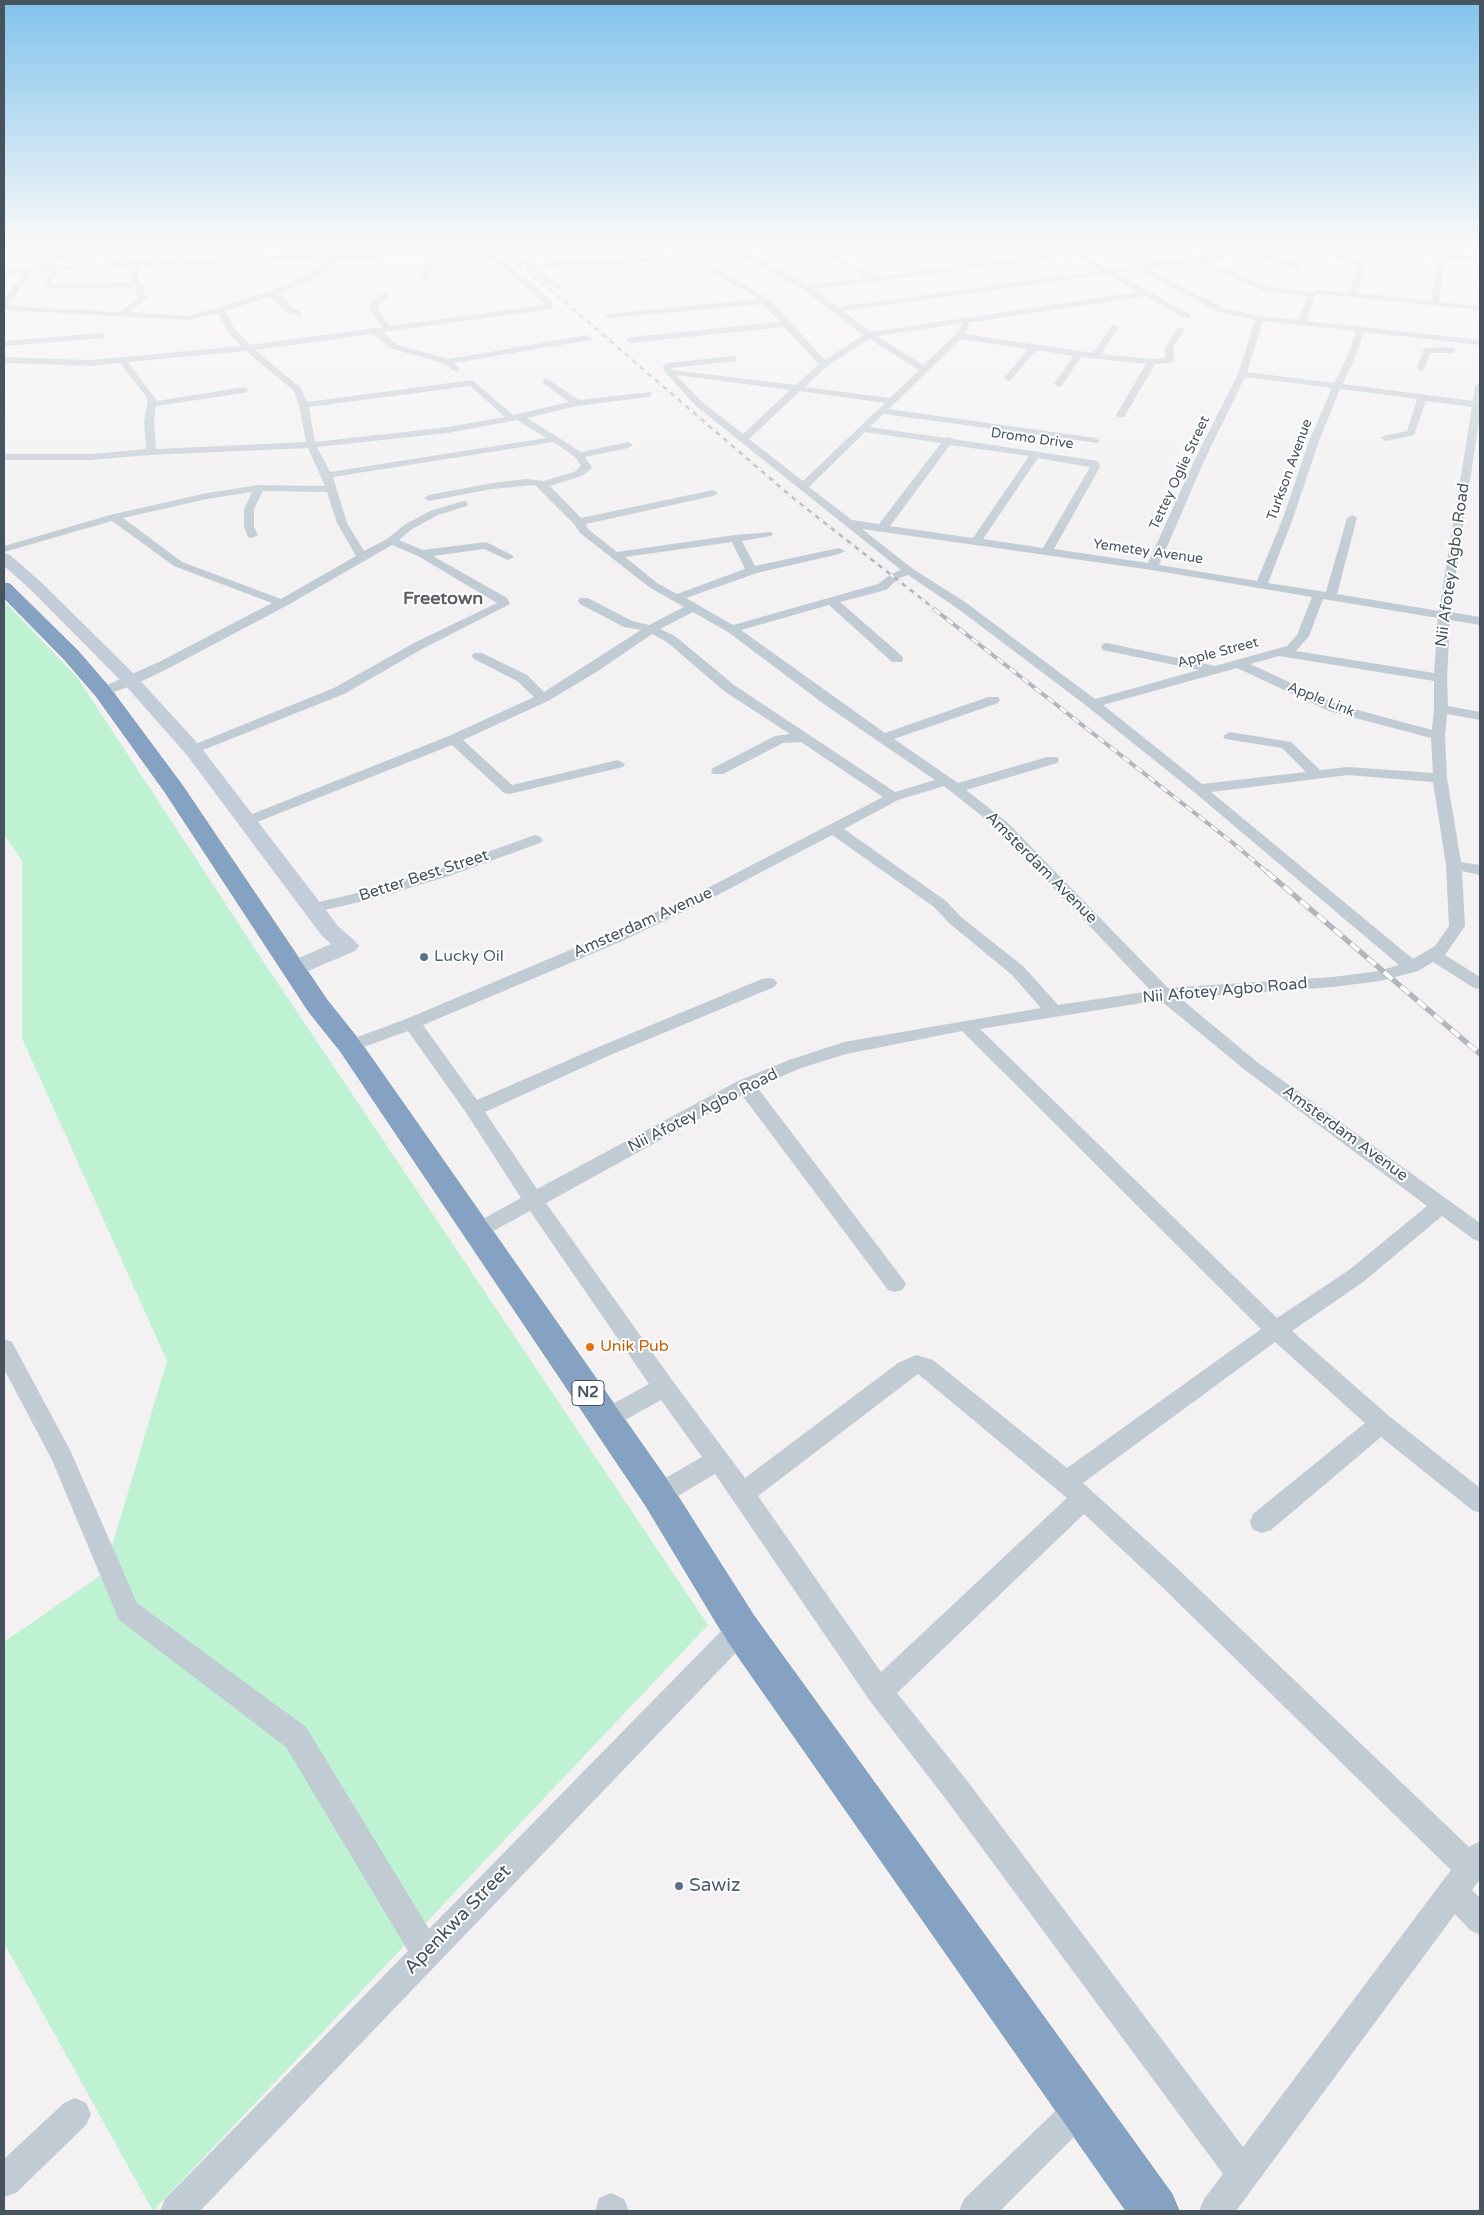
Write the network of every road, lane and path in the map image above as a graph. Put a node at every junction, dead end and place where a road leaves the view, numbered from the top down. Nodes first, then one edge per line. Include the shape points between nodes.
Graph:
1 (20, 351) edge
2 (216, 351) edge
3 (252, 351) edge
4 (413, 351) edge
5 (509, 351) edge
6 (812, 351) edge
7 (844, 351) edge
8 (895, 351) edge
9 (943, 351) edge
10 (1030, 351) edge
11 (1062, 351) edge
12 (1099, 351) edge
13 (1170, 351) edge
14 (1249, 351) edge
15 (1353, 351) edge
16 (1427, 351) edge
17 (1079, 354) junction
18 (1096, 356) junction
19 (733, 359) dead end
20 (4, 360) edge
21 (14, 360) junction
22 (123, 361) junction
23 (447, 362) junction
24 (1152, 362) junction
25 (824, 364) junction
26 (1421, 368) dead end
27 (923, 370) junction
28 (668, 371) junction
29 (1242, 374) junction
30 (1008, 378) dead end
31 (546, 381) dead end
32 (472, 383) junction
33 (1059, 384) dead end
34 (1337, 386) junction
35 (1480, 386) edge
36 (796, 388) junction
37 (244, 390) dead end
38 (648, 394) dead end
39 (1422, 397) junction
40 (891, 401) junction
41 (577, 403) junction
42 (153, 404) junction
43 (304, 405) junction
44 (1479, 405) edge
45 (880, 412) junction
46 (1120, 415) dead end
47 (514, 417) junction
48 (863, 429) junction
49 (1386, 438) dead end
50 (556, 439) junction
51 (743, 439) junction
52 (949, 440) junction
53 (1095, 441) dead end
54 (628, 444) dead end
55 (311, 445) junction
56 (151, 452) junction
57 (1036, 454) junction
58 (1474, 454) edge
59 (579, 455) junction
60 (4, 458) edge
61 (327, 475) junction
62 (543, 485) junction
63 (803, 487) junction
64 (259, 488) junction
65 (330, 489) junction
66 (713, 494) dead end
67 (429, 498) dead end
68 (463, 504) dead end
69 (114, 517) junction
70 (1352, 518) dead end
71 (579, 522) junction
72 (847, 523) junction
73 (883, 527) junction
74 (766, 534) dead end
75 (252, 535) dead end
76 (735, 538) junction
77 (391, 542) junction
78 (976, 542) junction
79 (4, 549) edge
80 (839, 551) dead end
81 (1046, 553) junction
82 (422, 554) junction
83 (617, 555) junction
84 (362, 557) junction
85 (508, 557) dead end
86 (4, 558) edge
87 (1152, 567) junction
88 (753, 570) junction
89 (909, 571) junction
90 (1262, 584) junction
91 (4, 588) edge
92 (1325, 595) junction
93 (676, 598) junction
94 (830, 600) junction
95 (282, 602) junction
96 (584, 602) dead end
97 (693, 607) junction
98 (1444, 615) junction
99 (1480, 621) edge
100 (652, 629) junction
101 (732, 630) junction
102 (1107, 647) dead end
103 (1282, 653) junction
104 (478, 656) dead end
105 (897, 659) dead end
106 (1237, 663) junction
107 (1214, 669) junction
108 (1440, 678) junction
109 (118, 687) junction
110 (543, 698) junction
111 (993, 700) dead end
112 (1093, 704) junction
113 (1441, 709) junction
114 (1480, 716) edge
115 (1230, 736) dead end
116 (1438, 736) junction
117 (802, 738) junction
118 (883, 738) junction
119 (454, 739) junction
120 (193, 750) junction
121 (1052, 760) dead end
122 (618, 764) dead end
123 (718, 771) dead end
124 (1316, 774) junction
125 (1440, 778) junction
126 (951, 785) junction
127 (1199, 789) junction
128 (893, 797) junction
129 (247, 821) junction
130 (834, 829) junction
131 (535, 840) dead end
132 (1454, 865) junction
133 (1480, 870) edge
134 (312, 908) junction
135 (1432, 955) junction
136 (1412, 967) junction
137 (293, 969) junction
138 (768, 983) dead end
139 (1480, 984) edge
140 (1164, 994) junction
141 (1054, 1011) junction
142 (412, 1022) junction
143 (966, 1025) junction
144 (350, 1046) junction
145 (745, 1085) junction
146 (474, 1109) junction
147 (534, 1201) junction
148 (1442, 1205) junction
149 (477, 1230) junction
150 (1480, 1234) edge
151 (895, 1284) dead end
152 (1276, 1330) junction
153 (4, 1348) edge
154 (664, 1387) junction
155 (606, 1419) junction
156 (1381, 1423) junction
157 (719, 1460) junction
158 (1075, 1490) junction
159 (743, 1494) junction
160 (658, 1495) junction
161 (1480, 1502) edge
162 (1262, 1522) dead end
163 (741, 1629) junction
164 (879, 1692) junction
165 (1468, 1871) edge
166 (1480, 1920) edge
167 (426, 1952) junction
168 (1081, 2108) junction
169 (75, 2114) dead end
170 (1244, 2175) junction
171 (4, 2181) edge
172 (177, 2211) edge
173 (976, 2211) edge
174 (1155, 2211) edge
175 (1216, 2211) edge

1 - 21 street
2 - 22 street
3 - 43 street via 298,390
4 - 23 street
5 - 23 street
6 - 25 street
7 - 25 street
8 - 27 street
9 - 27 street
10 - 30 street
11 - 17 street
12 - 18 street
13 - 24 street via 1170,360
14 - 29 street, Tettey Oglie Street
15 - 34 street, Turkson Avenue
16 - 26 street
17 - 18 street
17 - 33 street
18 - 24 street
19 - 28 street via 672,365 667,366
20 - 21 street
21 - 22 street
22 - 42 street via 153,399
23 - 32 street
24 - 46 street
25 - 36 street
27 - 40 street
28 - 36 street
28 - 51 street via 690,396
29 - 34 street
29 - 87 street, Tettey Oglie Street
31 - 41 street
32 - 43 street
32 - 47 street
34 - 39 street
34 - 90 street, Turkson Avenue
35 - 44 street, Nii Afotey Agbo Road
36 - 40 street
36 - 51 street
37 - 42 street
38 - 41 street
39 - 44 street
39 - 49 street via 1411,434
40 - 45 street
41 - 47 street
42 - 56 street via 149,421
43 - 55 street
44 - 58 street, Nii Afotey Agbo Road
45 - 48 street
45 - 53 street
47 - 50 street
47 - 55 street via 448,430
48 - 52 street, Dromo Drive
48 - 63 street
50 - 59 street
50 - 61 street
51 - 63 street
52 - 57 street, Dromo Drive
52 - 73 street
54 - 59 street
55 - 56 street
55 - 61 street
56 - 60 street via 90,457
57 - 78 street
57 - 81 street, Dromo Drive via 1095,464
58 - 98 street, Nii Afotey Agbo Road
59 - 62 street via 587,467 578,474
61 - 65 street
62 - 67 street via 534,481
62 - 71 street
63 - 72 street
64 - 65 street
64 - 69 street
64 - 75 street via 249,509 249,532
65 - 84 street via 342,523
66 - 71 street
68 - 77 street via 434,513 408,527
69 - 79 street
69 - 95 street via 178,564
70 - 92 street, Apple Street
71 - 83 street via 584,531
72 - 73 street, Yemetey Avenue
72 - 89 street
73 - 78 street, Yemetey Avenue
74 - 76 street
76 - 83 street
76 - 88 street
77 - 82 street
77 - 84 street
78 - 81 street, Yemetey Avenue
80 - 88 street
81 - 87 street, Yemetey Avenue
82 - 85 street via 486,545
82 - 120 street via 504,604 418,646 338,691
83 - 93 street via 653,585
84 - 95 street
86 - 109 street via 36,586
87 - 90 street, Yemetey Avenue
88 - 93 street
89 - 94 street via 882,587
89 - 112 street via 961,605
90 - 92 street, Yemetey Avenue
91 - 109 highway, N2 via 71,656
92 - 98 street, Yemetey Avenue
92 - 103 street, Apple Street via 1303,636 1296,645
93 - 97 street
94 - 101 street
94 - 105 street
95 - 109 street
96 - 100 street via 628,624
97 - 100 street
97 - 101 street
98 - 99 street, Yemetey Avenue
98 - 108 street, Nii Afotey Agbo Road
100 - 110 street
100 - 117 street via 676,643 729,688
101 - 118 street
102 - 107 street
103 - 106 street, Apple Street
103 - 108 street
104 - 110 street via 522,678
106 - 107 street, Apple Street
106 - 116 street, Apple Link via 1334,708
107 - 112 street, Apple Street
108 - 113 street, Nii Afotey Agbo Road
109 - 120 street
109 - 137 highway, N2 via 174,790
110 - 119 street
111 - 118 street
112 - 127 street
113 - 114 street
113 - 116 street, Nii Afotey Agbo Road
115 - 124 street via 1286,745
116 - 125 street, Nii Afotey Agbo Road
117 - 123 street via 780,739
117 - 128 street
118 - 126 street
119 - 122 street via 509,790
119 - 129 street
120 - 129 street
121 - 126 street
124 - 125 street via 1366,771
124 - 127 street
125 - 132 street, Nii Afotey Agbo Road
126 - 128 street, Amsterdam Avenue
126 - 140 street, Amsterdam Avenue via 1002,825
127 - 136 street
128 - 130 street, Amsterdam Avenue
129 - 134 street
130 - 141 street via 940,904 1018,971
130 - 142 street, Amsterdam Avenue via 702,898
131 - 134 street, Better Best Street via 414,882
132 - 133 street
132 - 135 street, Nii Afotey Agbo Road via 1457,926 1441,950
134 - 137 street via 347,946
135 - 136 street, Nii Afotey Agbo Road
135 - 139 street
136 - 140 street, Nii Afotey Agbo Road via 1380,976 1333,982
137 - 144 highway, N2
138 - 146 street
140 - 141 street, Nii Afotey Agbo Road
140 - 148 street, Amsterdam Avenue via 1252,1066
141 - 143 street, Nii Afotey Agbo Road
142 - 144 street, Amsterdam Avenue
142 - 146 street
143 - 145 street, Nii Afotey Agbo Road via 844,1048
143 - 152 street
144 - 149 highway, N2
145 - 147 street, Nii Afotey Agbo Road
145 - 151 street
146 - 147 street
147 - 149 street, Nii Afotey Agbo Road
147 - 154 street
148 - 150 street, Amsterdam Avenue
148 - 152 street via 1356,1276
149 - 155 highway, N2
152 - 156 street
152 - 158 street
153 - 167 street via 62,1458 128,1611 296,1737
154 - 155 street
154 - 157 street
155 - 160 highway, N2
156 - 161 street
156 - 162 street
157 - 159 street
157 - 160 street
158 - 159 street via 925,1366 916,1364
158 - 164 street
158 - 165 street via 1169,1577
159 - 164 street
160 - 163 highway, N2
163 - 167 street, Apenkwa Street
163 - 168 highway, N2
164 - 170 street via 955,1788
165 - 166 street
165 - 170 street
167 - 172 street, Apenkwa Street
168 - 173 street
168 - 174 highway, N2
169 - 171 street
170 - 175 street

